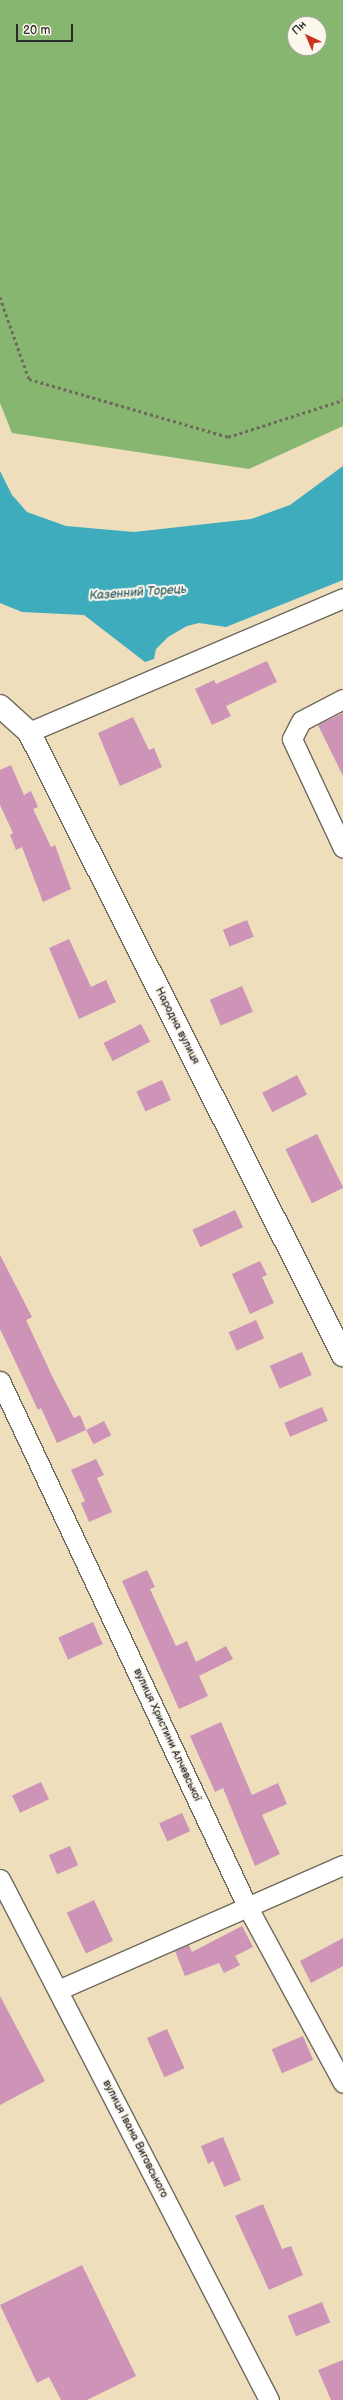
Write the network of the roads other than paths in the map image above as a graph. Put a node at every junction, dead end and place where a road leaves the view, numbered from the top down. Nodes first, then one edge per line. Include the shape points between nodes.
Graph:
1 (343, 598) edge
2 (343, 699) edge
3 (0, 706) edge
4 (29, 732) junction
5 (343, 848) edge
6 (343, 1355) edge
7 (0, 1381) edge
8 (343, 1865) edge
9 (0, 1879) edge
10 (247, 1906) junction
11 (58, 1990) junction
12 (343, 2083) edge
13 (269, 2400) edge

1 - 4 street
2 - 5 street via 300,721 292,739
3 - 4 street, Народна вулиця
4 - 6 street, Народна вулиця
7 - 10 street, вулиця Христини Алчевської
8 - 10 street
9 - 11 street, вулиця Івана Виговського
10 - 11 street
10 - 12 street, вулиця Христини Алчевської
11 - 13 street, вулиця Івана Виговського

